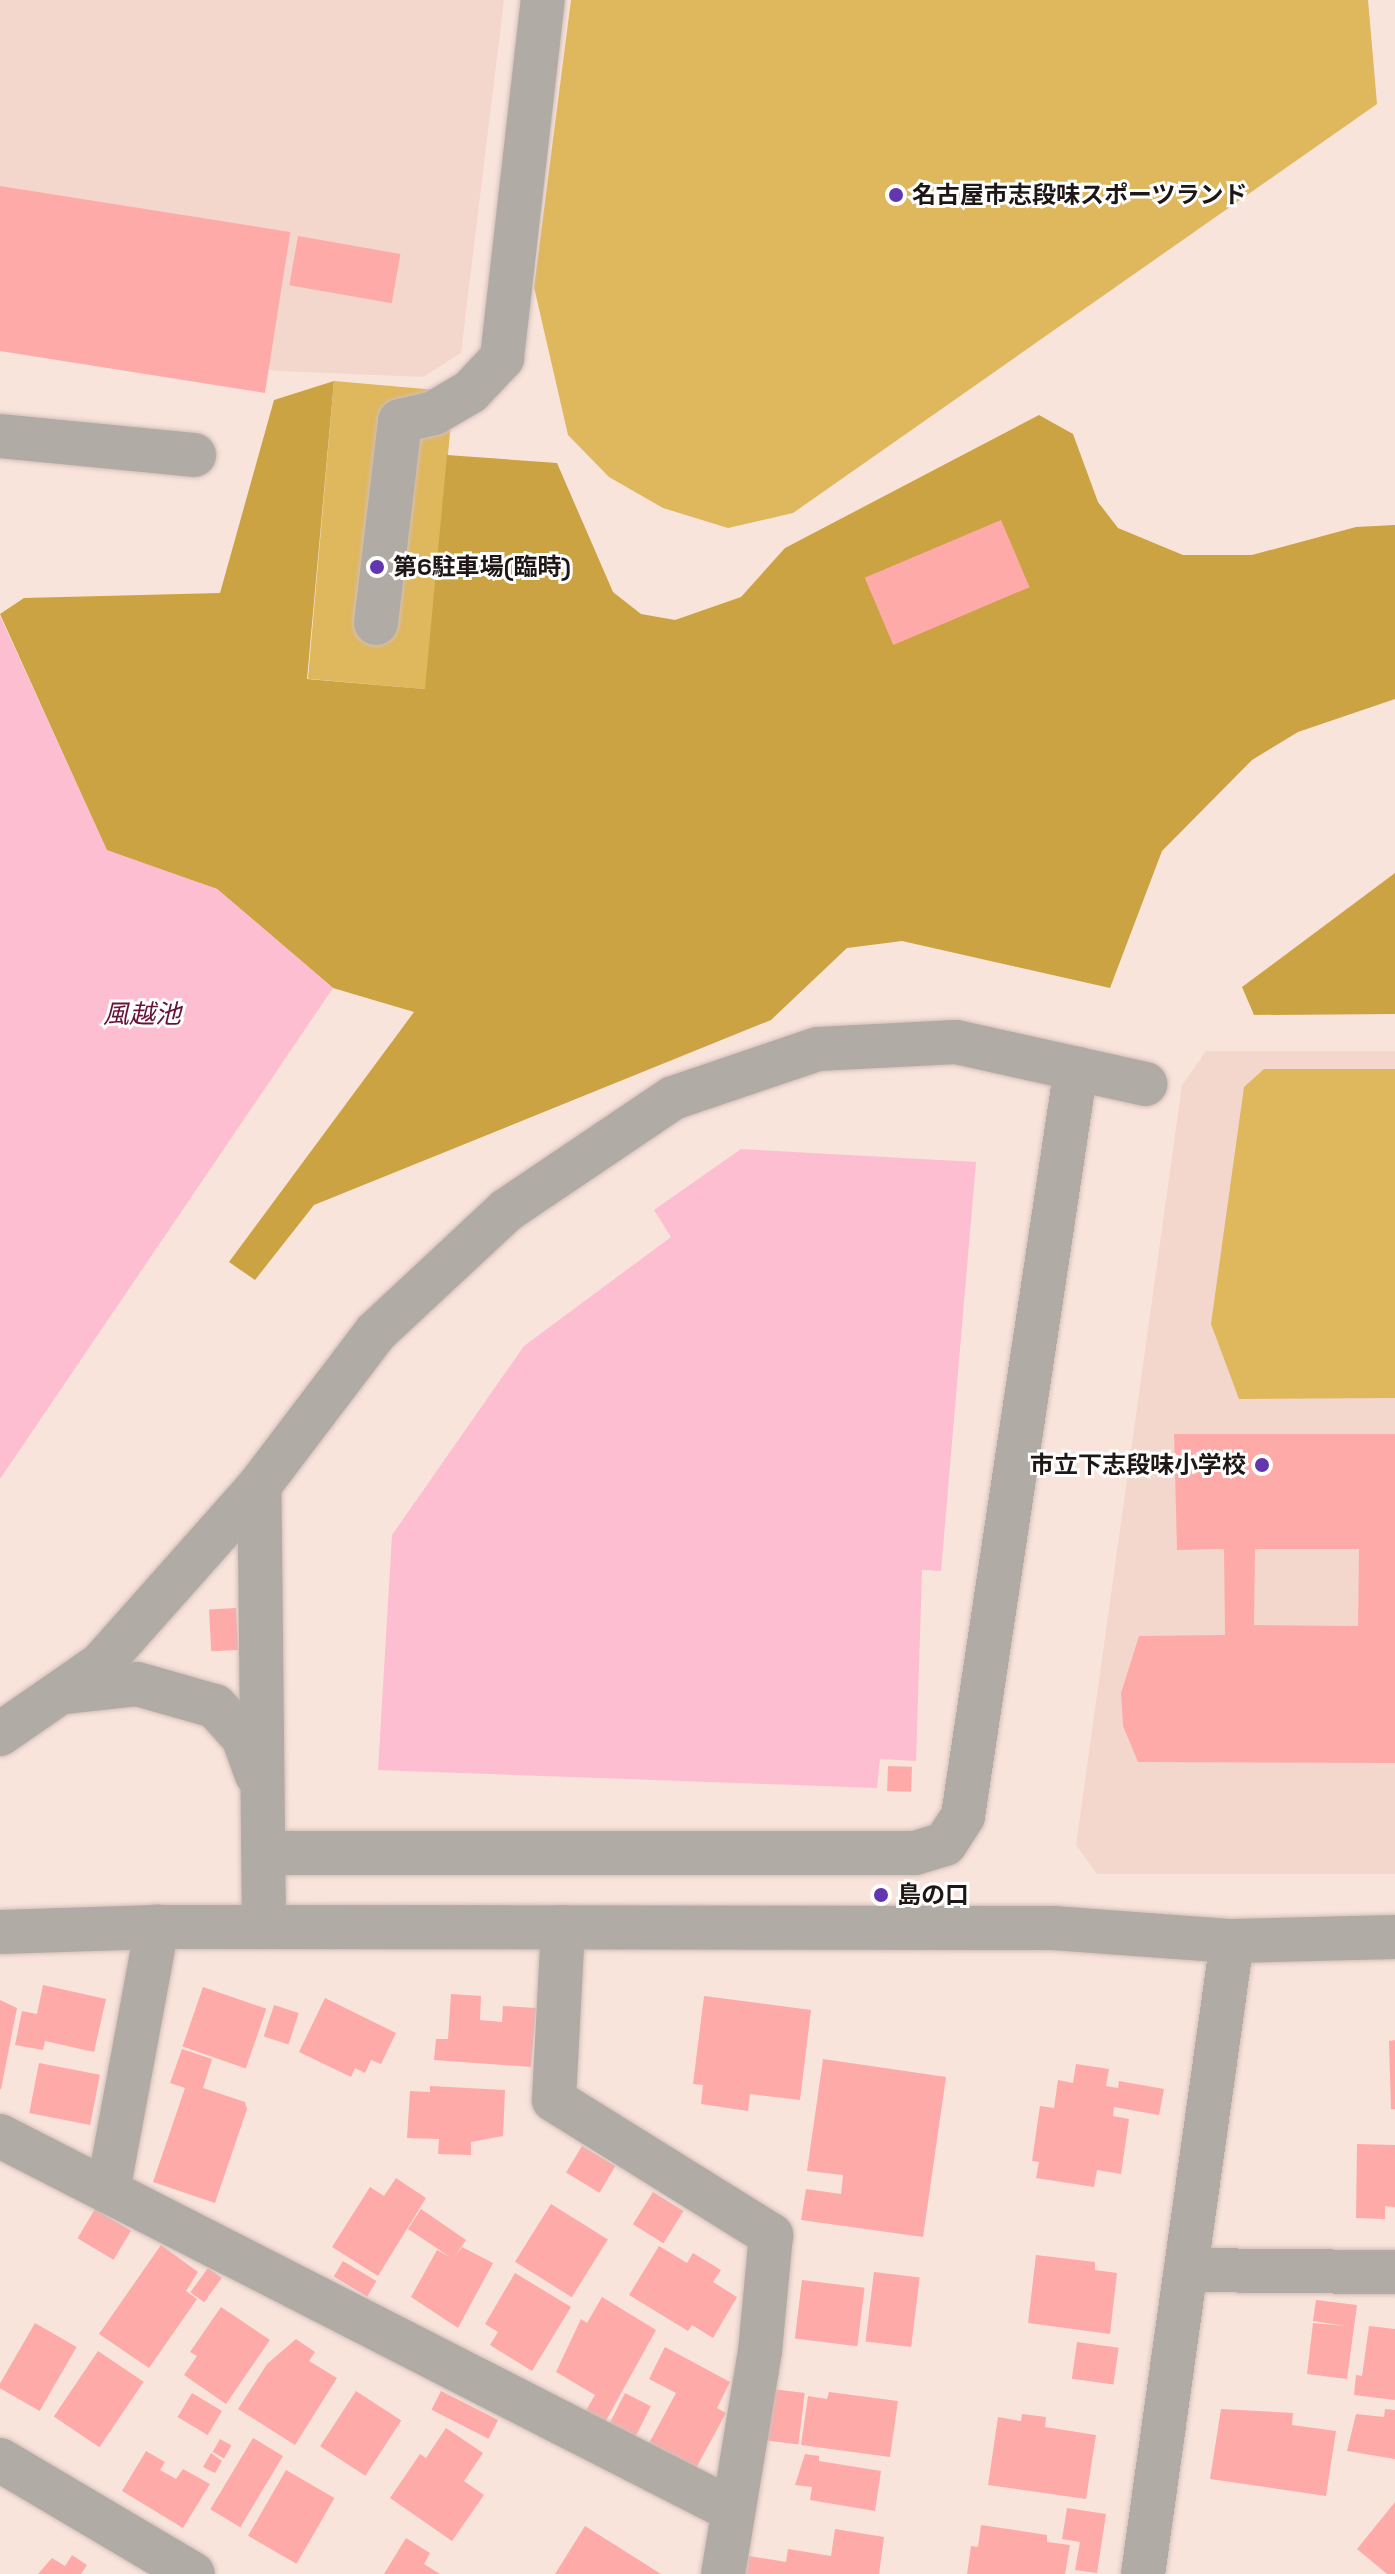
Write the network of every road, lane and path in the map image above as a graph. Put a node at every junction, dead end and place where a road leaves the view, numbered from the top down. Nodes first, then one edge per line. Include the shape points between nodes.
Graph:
1 (543, 0) edge
2 (0, 436) edge
3 (194, 455) dead end
4 (376, 623) dead end
5 (1076, 1068) junction
6 (1145, 1084) dead end
7 (259, 1486) junction
8 (59, 1693) junction
9 (0, 1734) edge
10 (263, 1791) junction
11 (264, 1853) junction
12 (157, 1927) junction
13 (264, 1927) junction
14 (563, 1927) junction
15 (0, 1932) edge
16 (1395, 1937) edge
17 (1232, 1941) junction
18 (0, 2136) edge
19 (108, 2191) junction
20 (1189, 2270) junction
21 (1395, 2272) edge
22 (0, 2460) edge
23 (732, 2510) junction
24 (193, 2574) edge
25 (723, 2574) edge
26 (1143, 2574) edge

1 - 4 street via 502,358 470,392 434,413 400,421
2 - 3 street
5 - 6 street
5 - 7 street via 956,1042 818,1049 673,1098 507,1210 376,1332
5 - 11 street via 963,1816 945,1844 915,1853
7 - 8 street via 101,1664
7 - 10 street
8 - 9 street
8 - 10 street via 137,1684 215,1706 243,1737
10 - 11 street
11 - 13 street
12 - 13 street
12 - 15 street
12 - 19 street
13 - 14 street
14 - 17 street via 1053,1928
14 - 23 street via 554,2100 771,2235 760,2351
16 - 17 street
17 - 20 street
18 - 19 street
19 - 23 street
20 - 21 street
20 - 26 street
22 - 24 street
23 - 25 street

